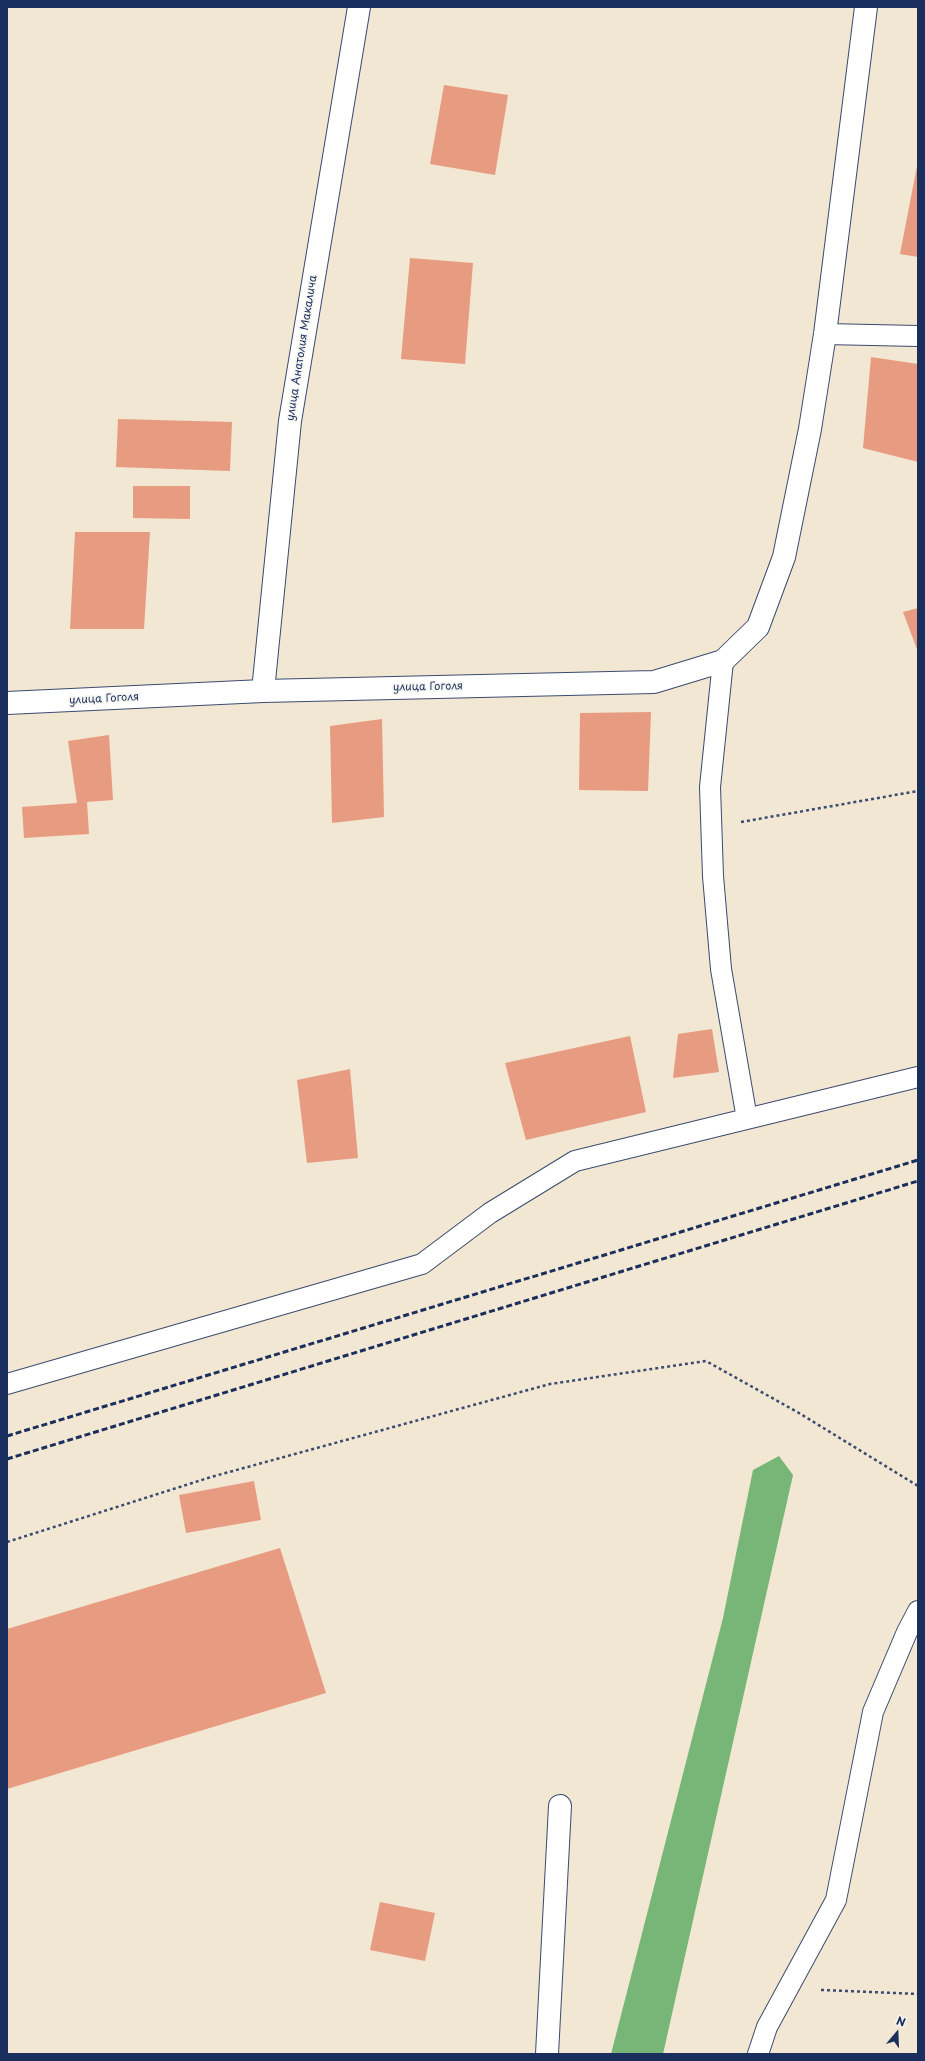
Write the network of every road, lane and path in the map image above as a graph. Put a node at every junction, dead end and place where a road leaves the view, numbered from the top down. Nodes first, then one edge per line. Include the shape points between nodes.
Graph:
1 (359, 7) edge
2 (866, 7) edge
3 (825, 334) junction
4 (918, 336) edge
5 (723, 661) junction
6 (263, 691) junction
7 (7, 703) edge
8 (918, 791) edge
9 (712, 827) junction
10 (918, 1077) edge
11 (747, 1119) junction
12 (7, 1384) edge
13 (918, 1486) edge
14 (7, 1542) edge
15 (918, 1611) edge
16 (560, 1806) dead end
17 (918, 1994) edge
18 (775, 2013) junction
19 (547, 2054) edge
20 (758, 2054) edge

1 - 6 street, улица Анатолия Макалича via 290,421
2 - 3 street, улица Гоголя
3 - 4 lane
3 - 5 street, улица Гоголя via 810,429 784,557 758,627
5 - 6 street, улица Гоголя via 654,682
5 - 9 lane via 710,787
6 - 7 street, улица Гоголя
8 - 9 path
9 - 11 lane via 713,876 721,969
10 - 11 lane
11 - 12 lane via 575,1161 490,1213 422,1264
13 - 14 path via 799,1413 706,1361 550,1384 211,1477
15 - 18 lane via 906,1632 873,1712 836,1900
16 - 19 street
17 - 18 path via 821,1990
18 - 20 lane via 767,2027

